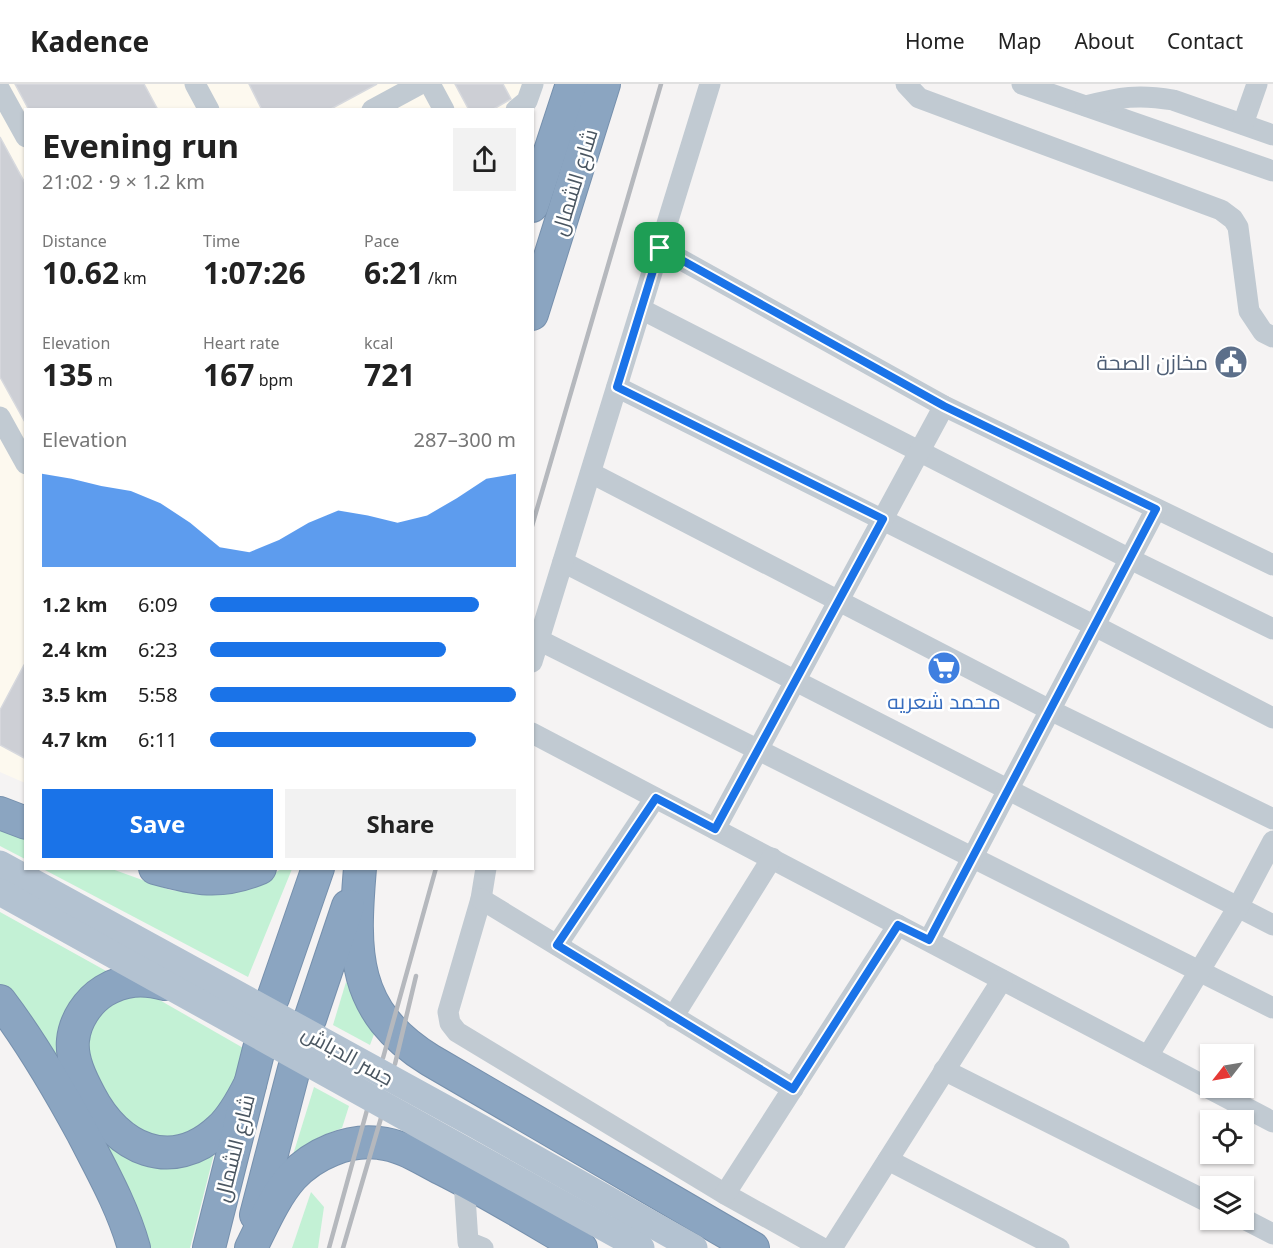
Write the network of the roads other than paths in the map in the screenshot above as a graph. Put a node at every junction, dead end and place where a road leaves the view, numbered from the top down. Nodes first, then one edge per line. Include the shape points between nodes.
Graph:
1 (195, 84) edge
2 (420, 84) edge
3 (430, 84) edge
4 (532, 84) edge
5 (572, 84) edge
6 (604, 84) edge
7 (710, 84) edge
8 (906, 84) edge
9 (1022, 84) edge
10 (1257, 84) edge
11 (0, 90) edge
12 (1164, 91) edge
13 (1086, 106) junction
14 (207, 108) edge
15 (376, 108) edge
16 (443, 108) edge
17 (518, 108) edge
18 (1243, 124) junction
19 (24, 133) edge
20 (1273, 135) edge
21 (1273, 171) edge
22 (534, 200) edge
23 (660, 248) junction
24 (534, 308) edge
25 (641, 309) junction
26 (1273, 336) edge
27 (617, 387) junction
28 (944, 406) junction
29 (0, 417) edge
30 (920, 450) junction
31 (24, 460) edge
32 (591, 472) junction
33 (1156, 509) junction
34 (883, 519) junction
35 (1130, 559) junction
36 (563, 562) junction
37 (1273, 565) edge
38 (839, 600) junction
39 (1095, 626) junction
40 (1273, 629) edge
41 (539, 640) junction
42 (534, 656) edge
43 (795, 680) junction
44 (1050, 710) junction
45 (1273, 718) edge
46 (534, 734) edge
47 (758, 749) junction
48 (1009, 790) junction
49 (656, 798) junction
50 (0, 813) edge
51 (1273, 819) edge
52 (24, 822) edge
53 (715, 829) junction
54 (1273, 841) edge
55 (973, 857) junction
56 (772, 858) junction
57 (0, 864) edge
58 (163, 870) edge
59 (255, 870) edge
60 (317, 870) edge
61 (359, 870) edge
62 (360, 870) edge
63 (486, 870) edge
64 (0, 892) edge
65 (481, 898) junction
66 (1238, 907) junction
67 (898, 925) junction
68 (1273, 925) edge
69 (929, 940) junction
70 (557, 945) junction
71 (1199, 971) junction
72 (1002, 980) junction
73 (165, 984) junction
74 (273, 998) dead end
75 (0, 1001) edge
76 (1273, 1008) edge
77 (674, 1017) junction
78 (310, 1019) dead end
79 (259, 1049) dead end
80 (1148, 1056) junction
81 (294, 1069) dead end
82 (944, 1070) junction
83 (250, 1084) junction
84 (793, 1089) junction
85 (1273, 1122) edge
86 (888, 1160) junction
87 (464, 1181) junction
88 (725, 1194) junction
89 (1200, 1198) edge
90 (1254, 1225) edge
91 (1273, 1235) edge
92 (134, 1248) edge
93 (209, 1248) edge
94 (249, 1248) edge
95 (483, 1248) edge
96 (582, 1248) edge
97 (641, 1248) edge
98 (694, 1248) edge
99 (753, 1248) edge
100 (822, 1248) edge
101 (832, 1248) edge
102 (1059, 1248) edge
103 (1263, 1248) edge

1 - 14 street
2 - 15 street
3 - 16 street
4 - 17 street via 527,100
5 - 22 highway, شارع الشمال
6 - 24 highway, شارع الشمال
7 - 23 street
8 - 26 street via 919,98 1221,210 1238,227 1249,311 1263,332
9 - 13 street
10 - 18 street
11 - 19 street
12 - 13 street
12 - 18 street via 1173,100
13 - 21 street
18 - 20 street
23 - 25 street
23 - 28 street
25 - 27 street
25 - 30 street
27 - 32 street
27 - 34 street
28 - 30 street
28 - 33 street
29 - 31 street
30 - 34 street
30 - 35 street
32 - 36 street
32 - 38 street
33 - 35 street
33 - 37 street
34 - 38 street
34 - 39 street
35 - 39 street
35 - 40 street
36 - 41 street
36 - 43 street
38 - 43 street
38 - 44 street
39 - 44 street
39 - 45 street
41 - 42 street
41 - 47 street
43 - 47 street
43 - 48 street
44 - 48 street
44 - 51 street
46 - 49 street
47 - 53 street
47 - 55 street
48 - 55 street
48 - 66 street
49 - 53 street
49 - 70 street
50 - 52 highway
53 - 56 street
54 - 66 street
55 - 69 street
55 - 71 street
56 - 67 street
56 - 77 street
57 - 98 main road, جسر الدباش, bridge
58 - 59 highway via 215,880
60 - 74 highway
61 - 78 highway
62 - 99 highway via 356,930 360,970 372,1001 390,1029 430,1060
63 - 65 street
64 - 73 main road, جسر الدباش, bridge
65 - 70 street
65 - 88 street via 448,1012 457,1032
66 - 68 street
66 - 71 street
67 - 69 street
67 - 84 street
69 - 72 street
70 - 77 street
71 - 76 street
71 - 80 street
72 - 80 street
72 - 82 street
73 - 83 highway via 134,980 121,983 101,993 80,1017 73,1040 76,1065 110,1127 131,1144 159,1152 188,1149 221,1129
73 - 97 main road, جسر الدباش, bridge
75 - 92 highway via 69,1108 111,1189
77 - 84 street
79 - 83 highway, شارع الشمال
80 - 85 street
81 - 94 highway, شارع الشمال
82 - 86 street
82 - 89 street
83 - 93 highway, شارع الشمال
84 - 88 street
86 - 101 street
86 - 102 street
87 - 94 highway via 395,1146 368,1143 337,1149 313,1160 291,1178
87 - 95 street via 468,1242
87 - 96 highway
88 - 100 street
90 - 91 street
91 - 103 street

